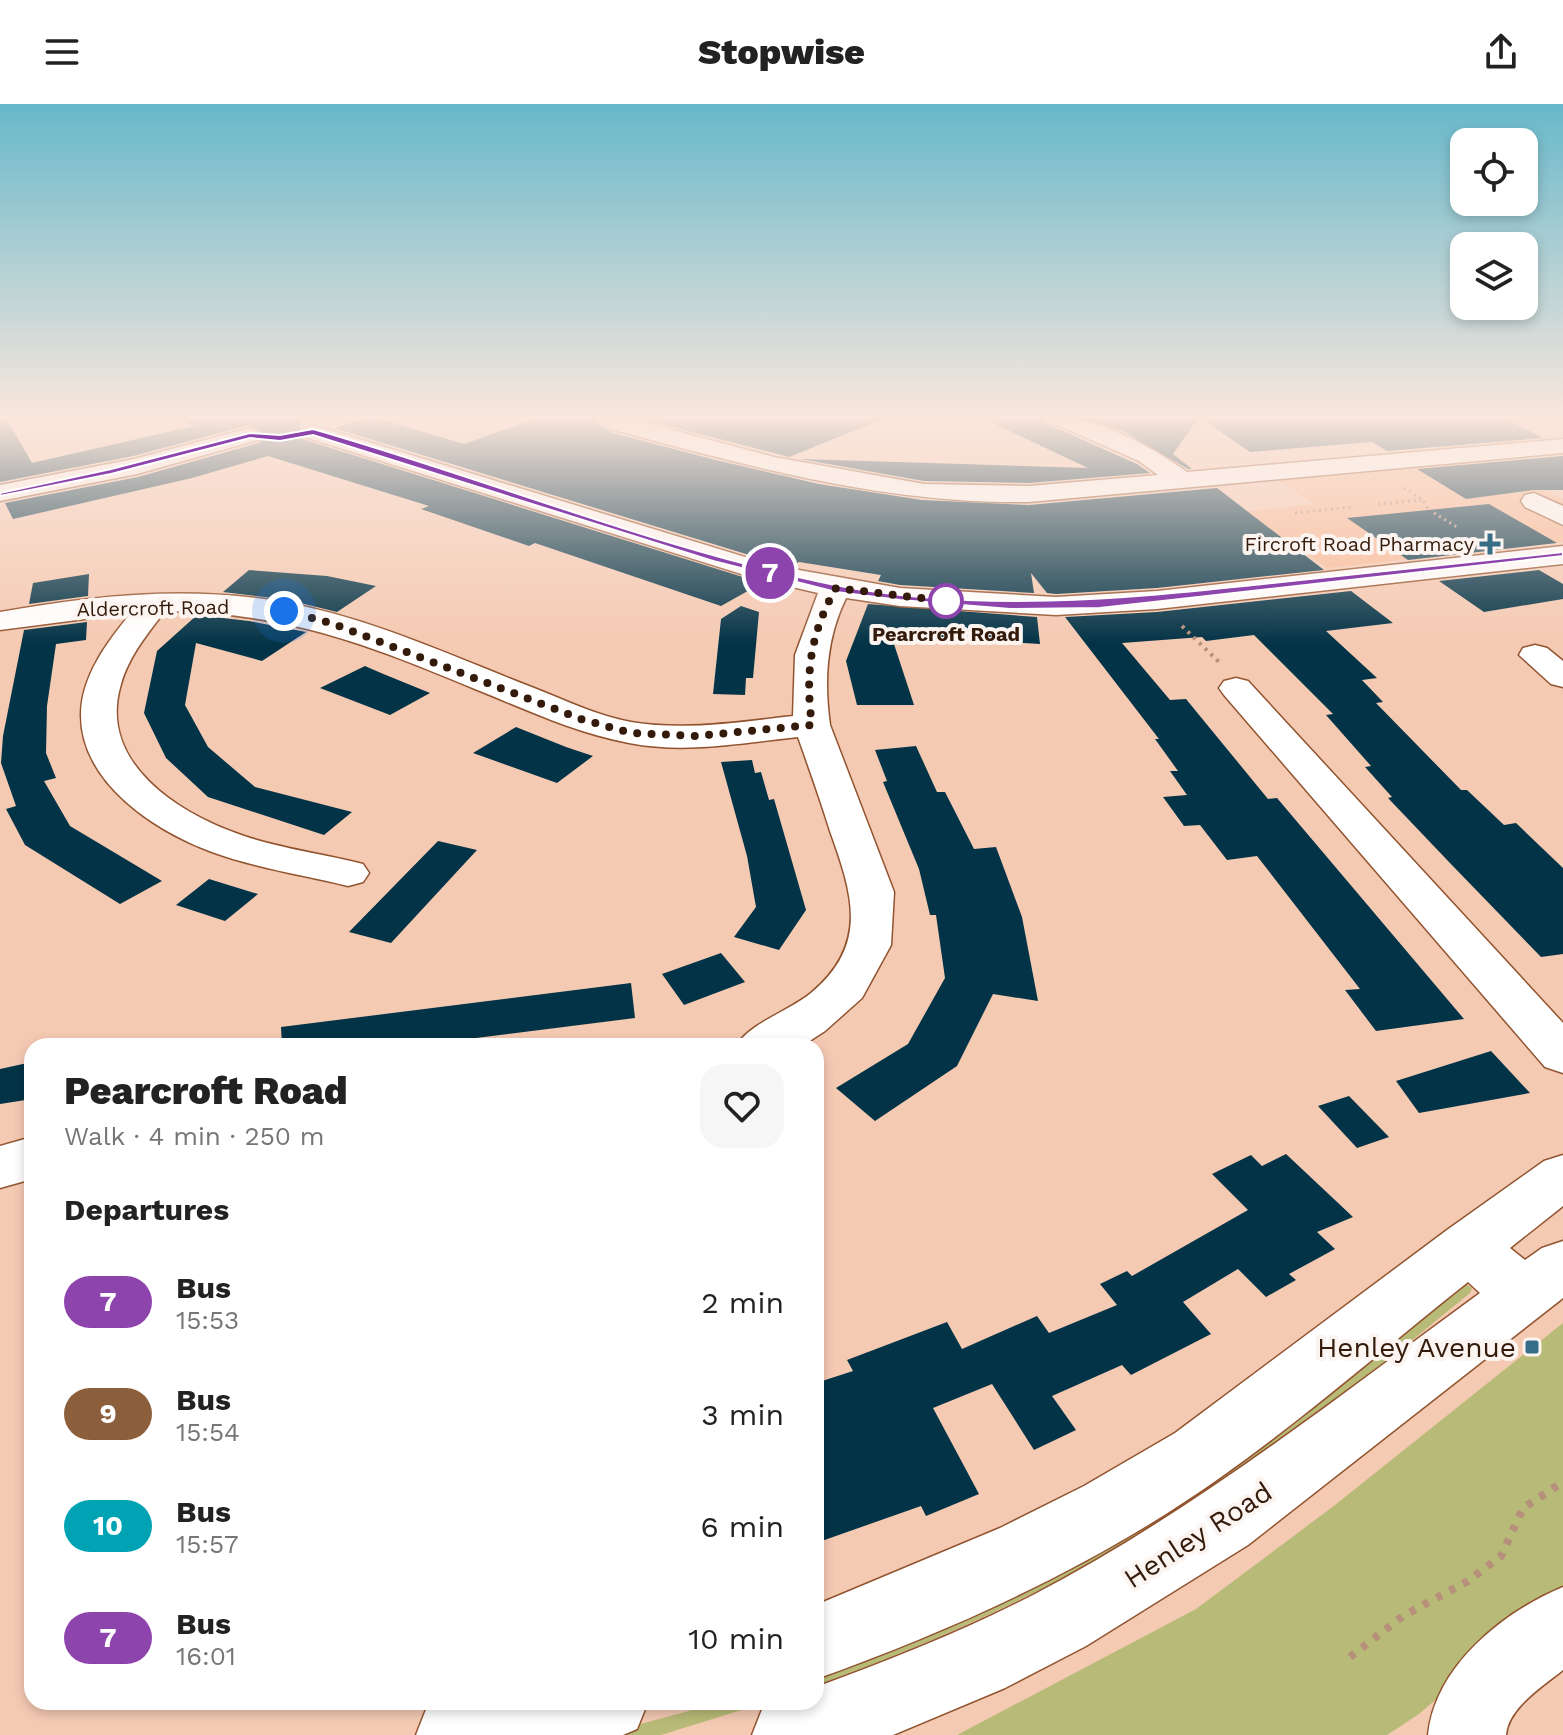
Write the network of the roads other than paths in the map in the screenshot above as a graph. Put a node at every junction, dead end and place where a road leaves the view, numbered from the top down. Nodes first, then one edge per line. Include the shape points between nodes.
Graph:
1 (495, 492) edge
2 (905, 492) edge
3 (1045, 492) edge
4 (1534, 501) dead end
5 (1563, 517) edge
6 (1563, 555) edge
7 (836, 588) junction
8 (155, 604) junction
9 (0, 621) edge
10 (1535, 655) dead end
11 (1563, 677) edge
12 (1236, 688) road end
13 (812, 725) junction
14 (347, 873) dead end
15 (778, 1038) edge
16 (1563, 1055) edge
17 (24, 1160) edge
18 (0, 1167) edge
19 (1563, 1176) edge
20 (1467, 1247) junction
21 (1543, 1280) edge
22 (1563, 1624) edge
23 (824, 1639) edge
24 (572, 1710) edge
25 (1464, 1734) edge
26 (455, 1735) edge
27 (791, 1735) edge

1 - 7 street via 717,559
2 - 3 street
4 - 5 street
6 - 7 street via 1157,600 1010,606
7 - 13 street via 814,633 808,664
8 - 9 street, Aldercroft Road
8 - 13 street, Aldercroft Road via 219,604 306,616 631,733 696,736
8 - 14 street via 124,644 102,687 98,727 116,767 154,807 215,839
10 - 11 street
12 - 16 street
13 - 15 street via 873,892 876,921 868,951 851,981 825,1008
17 - 18 street
19 - 20 street
20 - 21 street
20 - 23 street via 1198,1455 1108,1510 1025,1553
21 - 27 street, Henley Road via 1301,1467 1088,1605 1003,1650
22 - 25 street via 1489,1685 1468,1714
24 - 26 street

